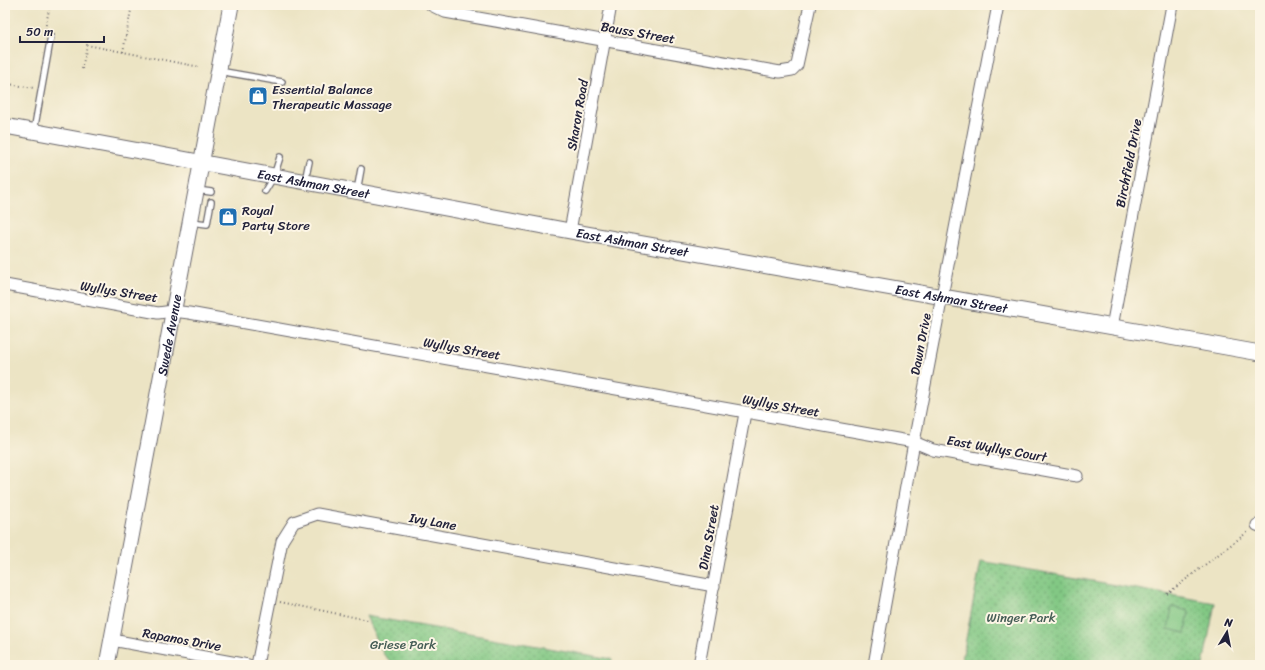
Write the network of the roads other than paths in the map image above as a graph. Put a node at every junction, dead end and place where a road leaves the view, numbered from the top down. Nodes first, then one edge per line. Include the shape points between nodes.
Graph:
1 (231, 5) edge
2 (431, 5) edge
3 (612, 5) edge
4 (810, 5) edge
5 (998, 5) edge
6 (1172, 5) edge
7 (51, 36) dead end
8 (605, 40) junction
9 (219, 71) junction
10 (282, 82) dead end
11 (5, 126) edge
12 (34, 132) junction
13 (280, 157) dead end
14 (202, 162) junction
15 (309, 162) dead end
16 (361, 169) dead end
17 (274, 176) junction
18 (305, 182) junction
19 (265, 191) dead end
20 (357, 191) junction
21 (211, 202) dead end
22 (191, 222) junction
23 (570, 231) junction
24 (5, 286) edge
25 (943, 298) junction
26 (173, 311) junction
27 (1112, 327) junction
28 (1260, 353) edge
29 (745, 413) junction
30 (914, 442) junction
31 (1077, 476) dead end
32 (714, 586) junction
33 (112, 640) junction
34 (107, 665) edge
35 (248, 665) edge
36 (257, 665) edge
37 (699, 665) edge
38 (874, 665) edge

1 - 9 street, Swede Avenue
2 - 8 street, Bauss Street via 445,12
3 - 8 street, Sharon Road
4 - 8 street, Bauss Street via 800,58 792,70 780,72
5 - 25 street, Dawn Drive
6 - 27 street, Birchfield Drive
7 - 12 lane
8 - 23 street, Sharon Road
9 - 10 lane
9 - 14 street, Swede Avenue
11 - 12 street, East Ashman Street
12 - 14 street, East Ashman Street
13 - 17 lane
14 - 17 street, East Ashman Street
14 - 22 street, Swede Avenue via 204,191
15 - 18 lane
16 - 20 lane
17 - 18 street, East Ashman Street
17 - 19 lane
18 - 20 street, East Ashman Street
20 - 23 street, East Ashman Street
21 - 22 lane via 207,224
22 - 26 street, Swede Avenue
23 - 25 street, East Ashman Street
24 - 26 street, Wyllys Street via 158,313
25 - 27 street, East Ashman Street
25 - 30 street, Dawn Drive
26 - 29 street, Wyllys Street
26 - 33 street, Swede Avenue
27 - 28 street, East Ashman Street
29 - 30 street, Wyllys Street
29 - 32 street, Dina Street
30 - 31 street, East Wyllys Court via 934,450
30 - 38 street, Dawn Drive
32 - 36 street, Ivy Lane via 317,514 294,522 282,541
32 - 37 street, Dina Street
33 - 34 street, Swede Avenue
33 - 35 street, Rapanos Drive

